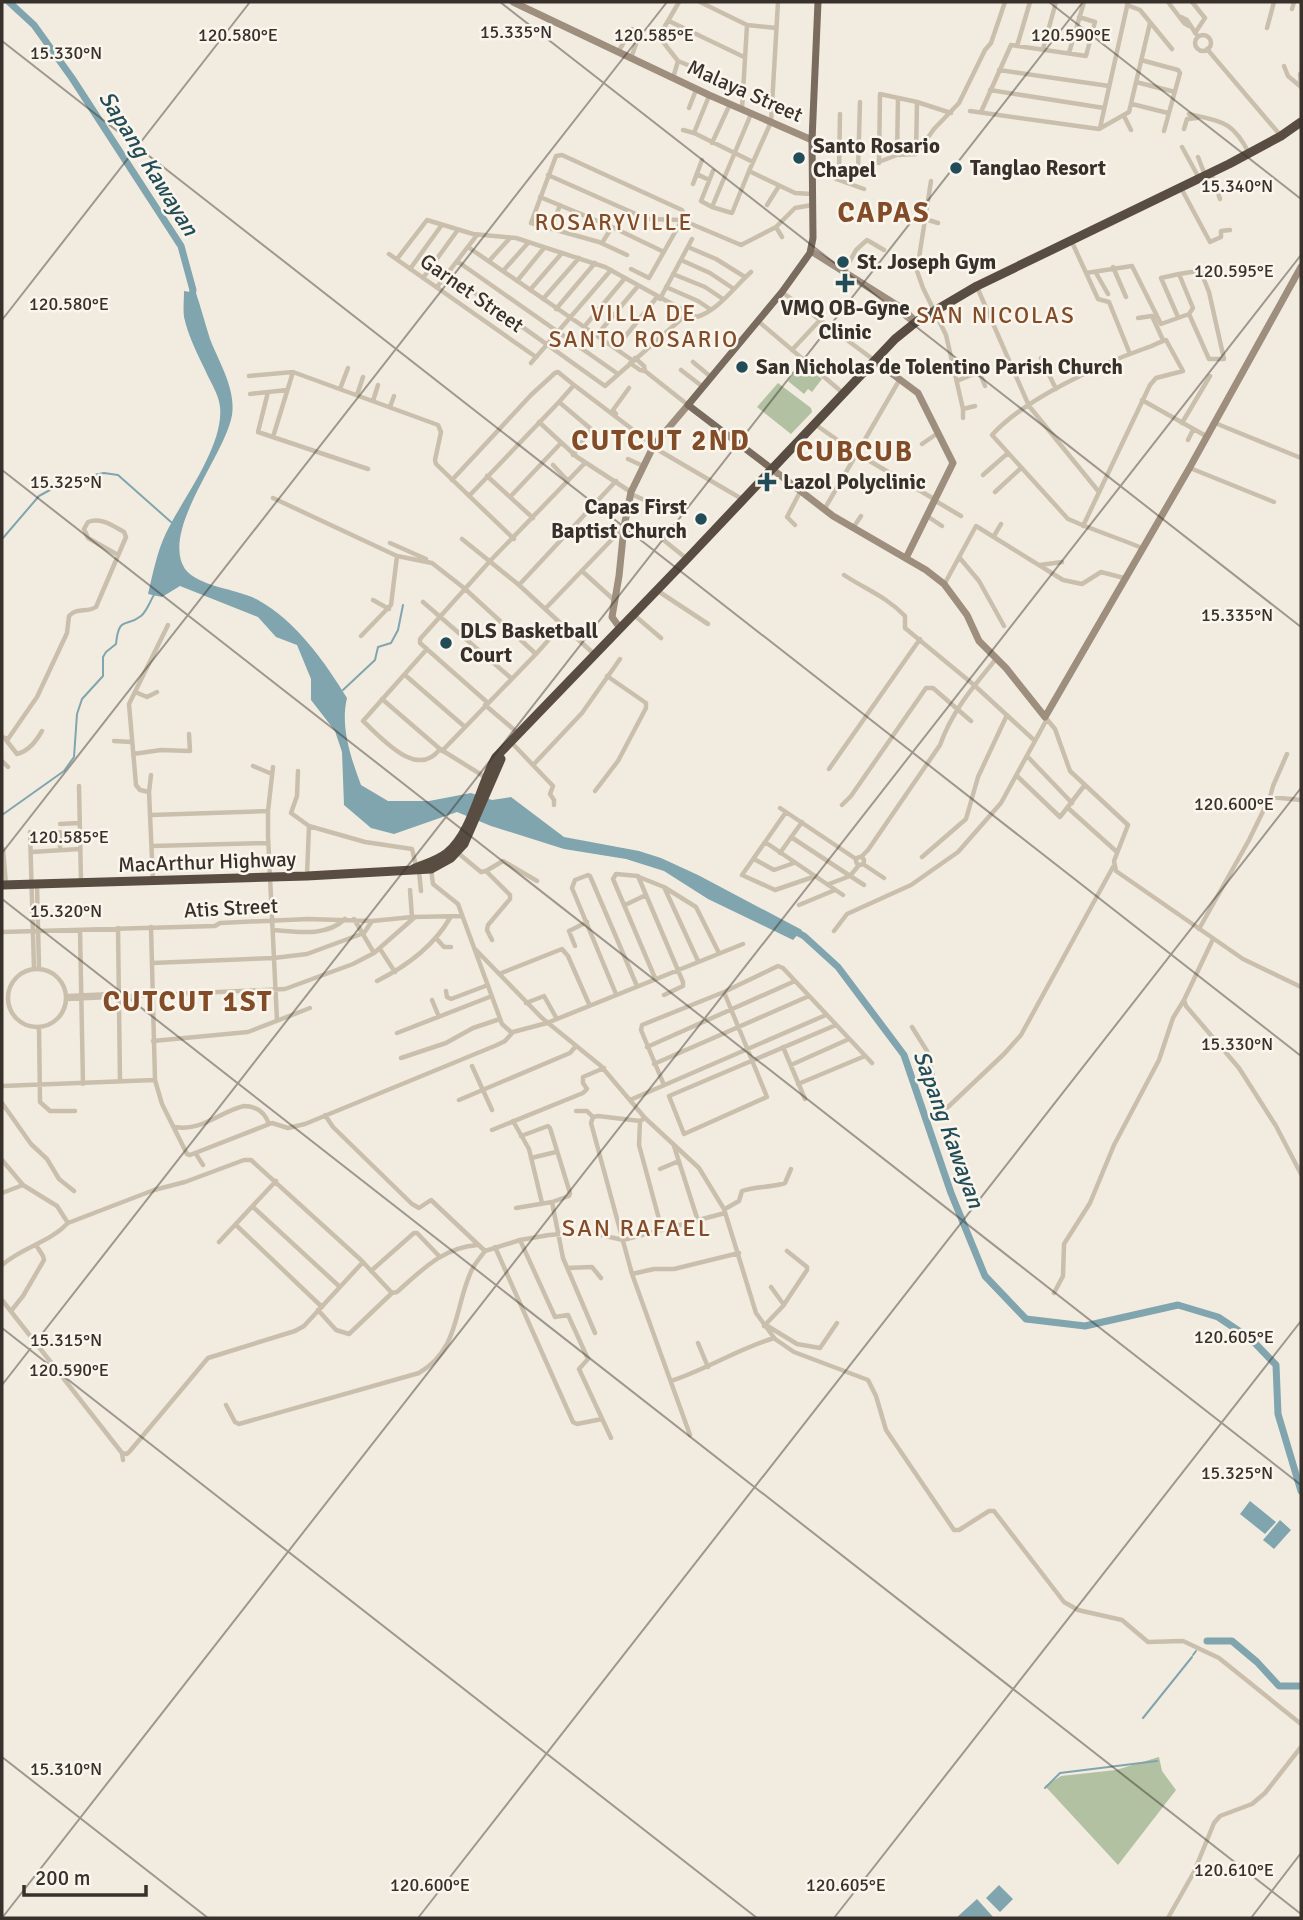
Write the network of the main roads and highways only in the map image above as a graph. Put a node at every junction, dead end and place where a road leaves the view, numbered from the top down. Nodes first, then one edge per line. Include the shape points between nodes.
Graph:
1 (818, 2) edge
2 (1300, 123) edge
3 (772, 469) junction
4 (467, 834) junction
5 (416, 869) junction
6 (4, 885) edge

1 - 3 main road via 811,251 688,405
2 - 3 highway, MacArthur Highway via 1250,153 934,310 895,339
3 - 4 highway, MacArthur Highway via 496,757
4 - 5 highway, MacArthur Highway via 449,852
4 - 5 highway, MacArthur Highway via 458,852 442,864
5 - 6 highway, MacArthur Highway

